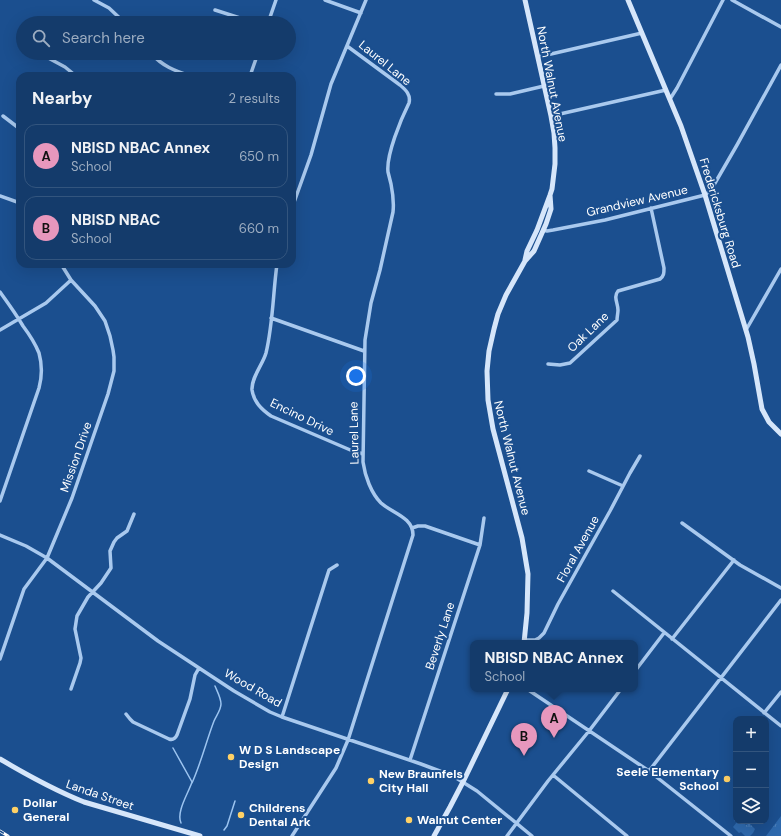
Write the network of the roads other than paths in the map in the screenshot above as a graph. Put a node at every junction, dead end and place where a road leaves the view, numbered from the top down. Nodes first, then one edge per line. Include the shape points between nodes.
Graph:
1 (94, 0) edge
2 (276, 0) edge
3 (325, 0) edge
4 (366, 0) edge
5 (525, 0) edge
6 (628, 0) edge
7 (723, 0) edge
8 (732, 0) edge
9 (215, 10) dead end
10 (361, 13) junction
11 (118, 16) edge
12 (234, 16) edge
13 (270, 16) edge
14 (781, 27) edge
15 (642, 33) junction
16 (347, 46) junction
17 (538, 57) junction
18 (52, 60) edge
19 (159, 60) edge
20 (256, 60) edge
21 (781, 66) edge
22 (71, 72) edge
23 (177, 72) edge
24 (251, 72) edge
25 (544, 86) junction
26 (666, 90) junction
27 (496, 94) dead end
28 (670, 99) junction
29 (3, 116) dead end
30 (551, 116) junction
31 (16, 126) edge
32 (550, 195) junction
33 (0, 196) edge
34 (705, 196) junction
35 (296, 197) edge
36 (16, 202) edge
37 (651, 208) junction
38 (543, 230) junction
39 (525, 261) junction
40 (64, 268) edge
41 (276, 268) edge
42 (781, 269) edge
43 (71, 280) junction
44 (0, 292) edge
45 (271, 318) junction
46 (19, 319) junction
47 (0, 330) edge
48 (746, 330) junction
49 (364, 351) junction
50 (548, 364) dead end
51 (781, 434) edge
52 (363, 454) junction
53 (640, 456) dead end
54 (589, 471) dead end
55 (623, 486) junction
56 (0, 501) edge
57 (134, 514) dead end
58 (484, 518) dead end
59 (682, 523) dead end
60 (412, 528) junction
61 (0, 535) edge
62 (480, 545) junction
63 (47, 558) junction
64 (734, 560) junction
65 (337, 565) dead end
66 (781, 588) edge
67 (613, 591) dead end
68 (92, 593) junction
69 (781, 600) edge
70 (664, 633) junction
71 (672, 639) junction
72 (524, 640) edge
73 (535, 640) edge
74 (0, 659) edge
75 (638, 667) edge
76 (199, 668) junction
77 (721, 678) junction
78 (71, 689) dead end
79 (507, 692) edge
80 (531, 692) edge
81 (619, 692) edge
82 (781, 692) edge
83 (764, 712) junction
84 (126, 714) dead end
85 (282, 717) junction
86 (781, 726) edge
87 (589, 731) junction
88 (348, 740) junction
89 (0, 758) edge
90 (410, 760) junction
91 (649, 771) junction
92 (553, 775) junction
93 (463, 782) junction
94 (516, 823) junction
95 (200, 836) edge
96 (292, 836) edge
97 (434, 836) edge
98 (507, 836) edge
99 (532, 836) edge
100 (627, 836) edge
101 (731, 836) edge

1 - 11 street
2 - 13 street
3 - 10 street
4 - 10 street
5 - 17 main road, North Walnut Avenue
6 - 15 main road, Fredericksburg Road
7 - 28 street
8 - 14 street
9 - 12 street
10 - 16 street
15 - 17 street
15 - 26 main road, Fredericksburg Road
16 - 35 street via 331,84
16 - 49 street, Laurel Lane via 404,88 409,101 389,161 388,174 394,198 393,212 371,303
17 - 25 main road, North Walnut Avenue
18 - 22 street
19 - 23 street
20 - 24 street
21 - 34 street, Grandview Avenue via 734,152
25 - 27 street via 510,94
25 - 30 main road, North Walnut Avenue
26 - 28 main road, Fredericksburg Road
26 - 30 street
28 - 34 main road, Fredericksburg Road
29 - 31 street
30 - 32 main road, North Walnut Avenue via 555,164
32 - 38 main road, North Walnut Avenue via 551,209
32 - 39 main road, North Walnut Avenue
33 - 36 street
34 - 37 street, Grandview Avenue
34 - 48 main road, Fredericksburg Road
37 - 38 street, Grandview Avenue
37 - 50 street, Oak Lane via 664,268 663,276 618,291 615,296 617,320 570,363
38 - 39 main road, North Walnut Avenue via 534,251
39 - 72 main road, North Walnut Avenue via 506,295 494,329 489,351 487,385 493,429 526,562 528,587
40 - 43 street, Mission Drive
41 - 45 street, Encino Drive
42 - 48 street
43 - 46 street via 49,300
43 - 63 street, Mission Drive via 105,321 113,350 114,372 72,498
44 - 46 street
45 - 49 street
45 - 52 street, Encino Drive via 265,356 252,382 256,403 271,416 348,450
46 - 47 street
46 - 56 street via 39,353 40,382
48 - 51 main road, Fredericksburg Road via 762,410
49 - 52 street, Laurel Lane
52 - 60 street, Laurel Lane via 365,473 376,496 387,507 406,519
53 - 55 street, Floral Avenue
54 - 55 street
55 - 73 street, Floral Avenue via 544,633
57 - 68 street via 127,531 114,542 110,551 111,568
58 - 62 street, Beverly Lane
59 - 64 street
60 - 62 street via 425,526
60 - 88 street via 412,541
61 - 63 street, Wood Road
62 - 90 street, Beverly Lane
63 - 68 street, Wood Road
63 - 74 street, Mission Drive via 24,589
64 - 66 street
64 - 71 street
65 - 85 street via 329,570
67 - 70 street
68 - 76 street, Wood Road
68 - 78 street via 80,609 75,623 81,658
69 - 77 street
70 - 71 street
70 - 75 street
71 - 77 street
76 - 84 street via 175,738 168,739 133,722
76 - 85 street, Wood Road via 250,701
77 - 83 street
77 - 91 street
79 - 93 main road
80 - 87 street
81 - 87 street
82 - 83 street
83 - 86 street
85 - 88 street, Wood Road
87 - 91 street
87 - 92 street
88 - 90 street, Wood Road
88 - 96 street via 336,768
89 - 95 main road, Landa Street via 40,782 77,799
90 - 93 street, Wood Road
91 - 101 street
92 - 94 street
92 - 100 street
93 - 94 street, Wood Road
93 - 97 main road
94 - 98 street
94 - 99 street, Wood Road

